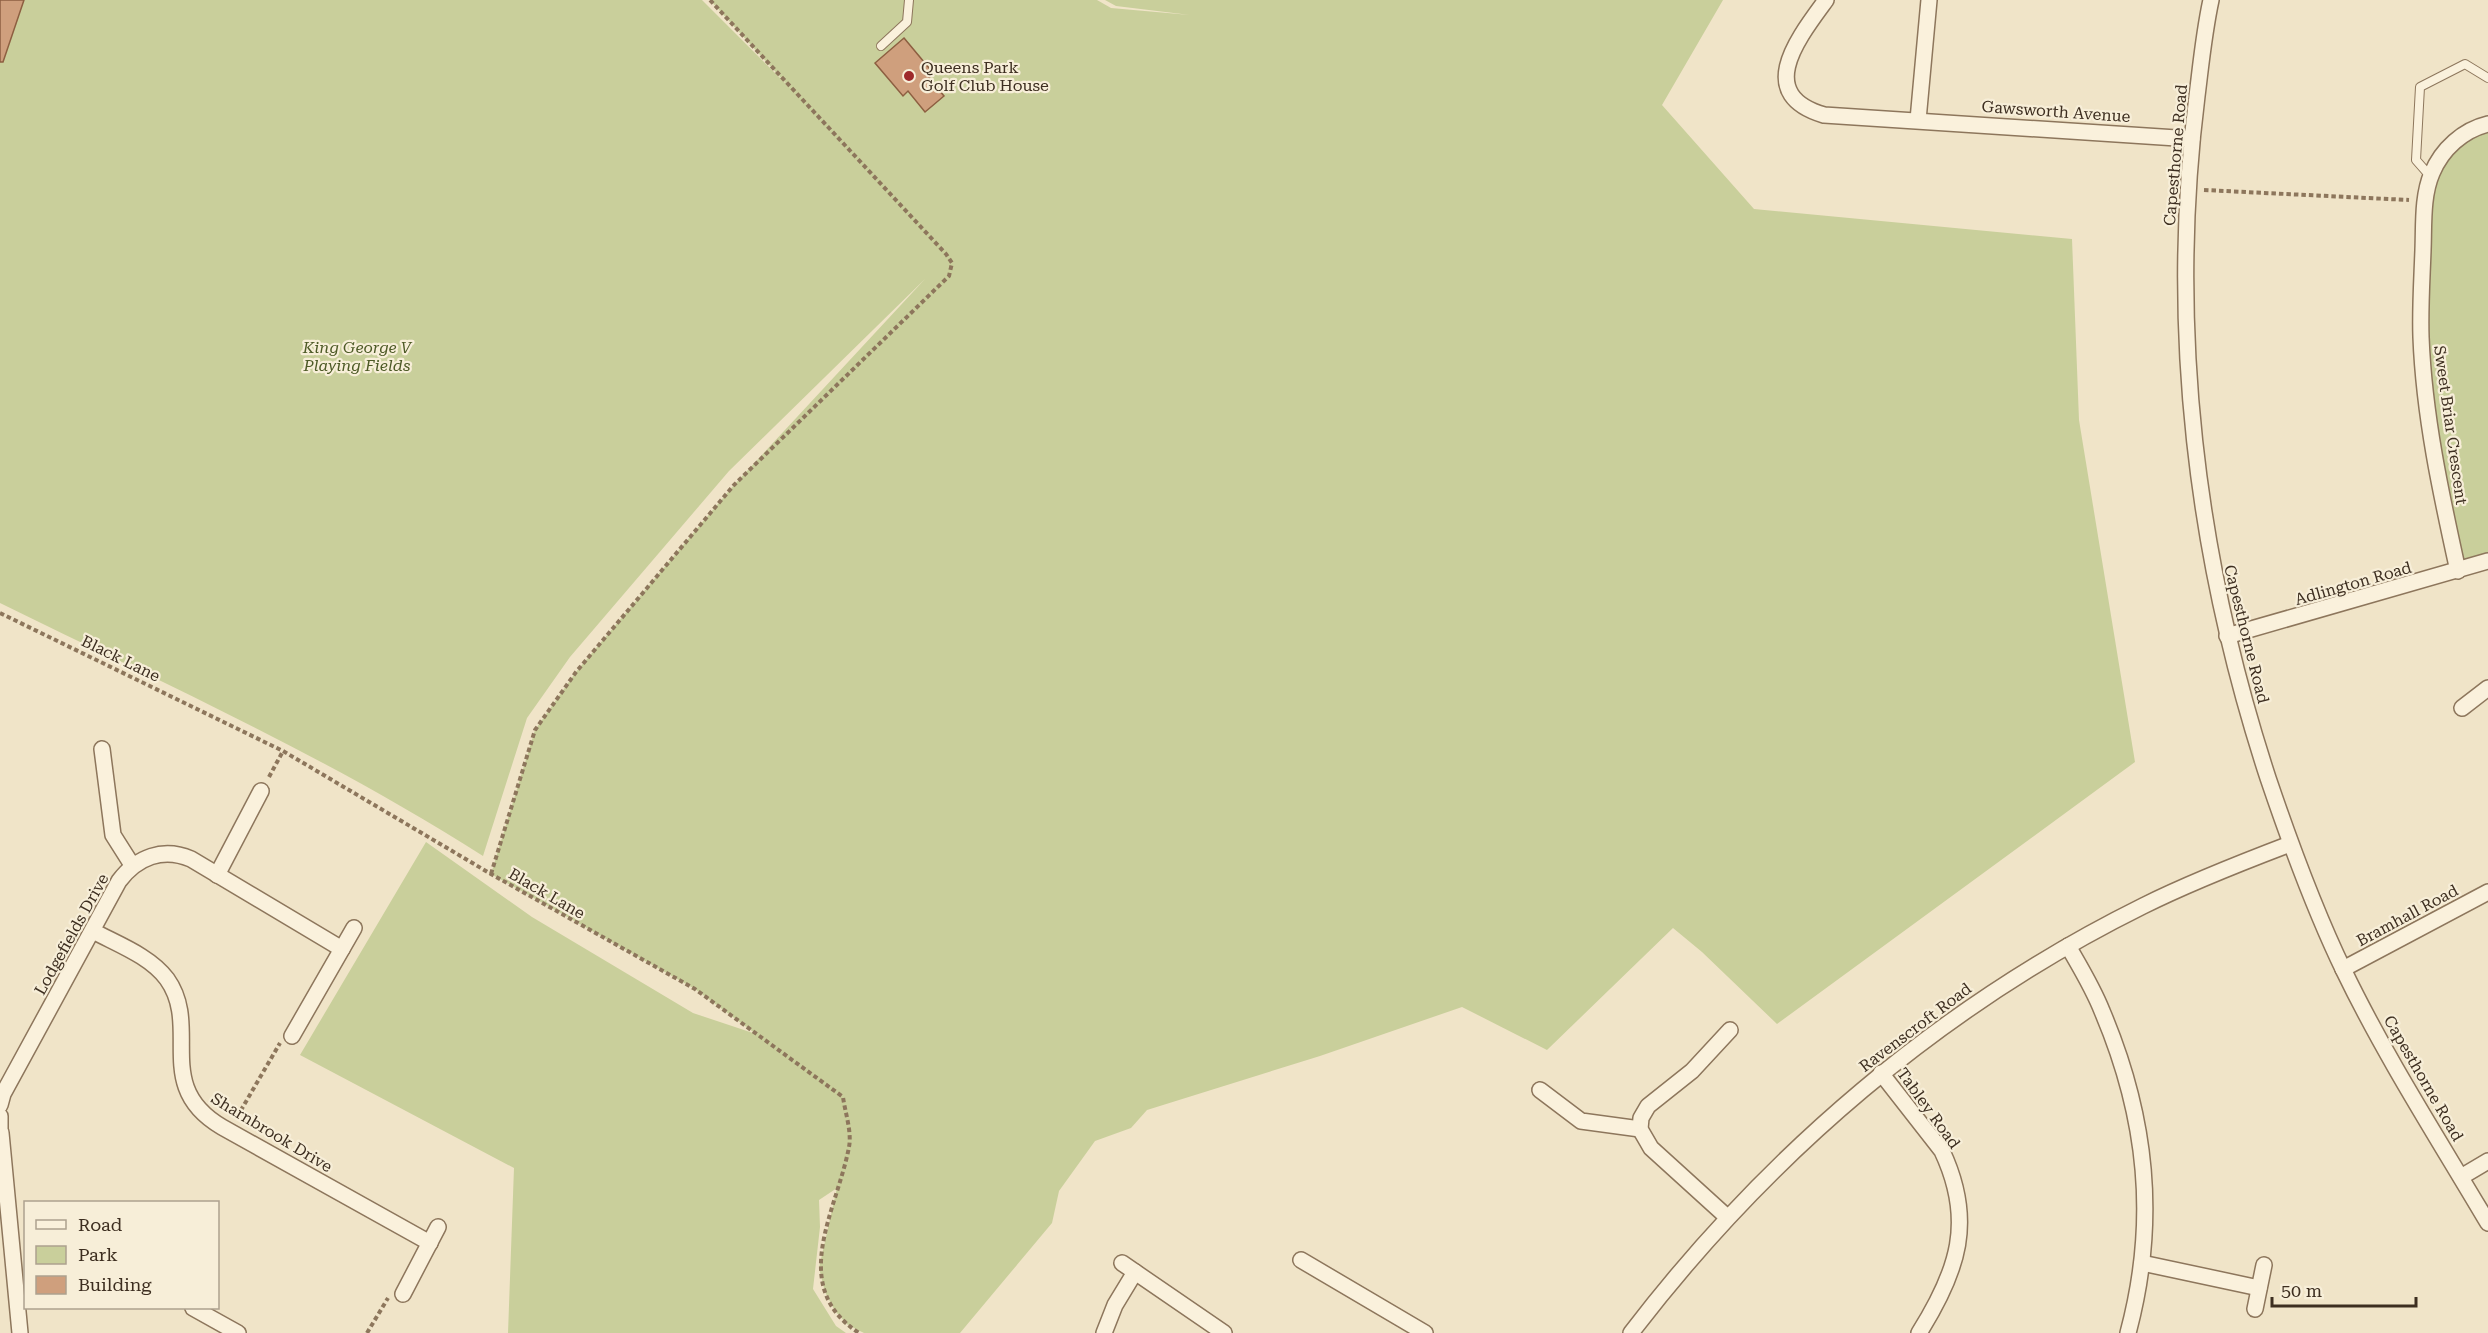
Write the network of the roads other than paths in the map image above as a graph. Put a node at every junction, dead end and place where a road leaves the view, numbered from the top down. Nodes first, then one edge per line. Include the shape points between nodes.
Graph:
1 (909, 0) edge
2 (1826, 0) edge
3 (1929, 0) edge
4 (2211, 0) edge
5 (881, 46) dead end
6 (2488, 78) edge
7 (1918, 120) junction
8 (2488, 124) edge
9 (2192, 139) junction
10 (2430, 176) junction
11 (2488, 561) edge
12 (2458, 571) junction
13 (2227, 636) junction
14 (2488, 688) edge
15 (2462, 708) dead end
16 (102, 749) dead end
17 (261, 791) road end
18 (2290, 844) junction
19 (132, 865) junction
20 (217, 875) junction
21 (2488, 892) edge
22 (354, 928) dead end
23 (93, 931) junction
24 (2068, 946) junction
25 (342, 949) junction
26 (2343, 969) junction
27 (1730, 1030) dead end
28 (292, 1036) road end
29 (1881, 1073) junction
30 (5, 1079) edge
31 (1540, 1090) dead end
32 (0, 1105) edge
33 (0, 1116) edge
34 (1640, 1129) junction
35 (0, 1133) edge
36 (2488, 1161) edge
37 (2461, 1177) junction
38 (1727, 1217) junction
39 (2488, 1223) edge
40 (438, 1227) dead end
41 (18, 1242) edge
42 (430, 1243) junction
43 (1301, 1260) dead end
44 (1122, 1263) dead end
45 (2142, 1263) junction
46 (2264, 1265) dead end
47 (1135, 1272) junction
48 (2259, 1288) junction
49 (403, 1294) road end
50 (196, 1309) edge
51 (2255, 1309) dead end
52 (20, 1333) edge
53 (238, 1333) edge
54 (1104, 1333) edge
55 (1224, 1333) edge
56 (1425, 1333) edge
57 (1631, 1333) edge
58 (1919, 1333) edge
59 (2128, 1333) edge

1 - 5 lane via 907,22
2 - 7 street, Gawsworth Avenue via 1786,65 1788,88 1794,97 1812,112 1824,116
3 - 7 street
4 - 9 street, Capesthorne Road
6 - 10 lane via 2465,64 2420,87 2416,160
7 - 9 street, Gawsworth Avenue
8 - 10 street, Sweet Briar Crescent via 2453,143
9 - 13 street, Capesthorne Road via 2185,303 2193,432 2211,562
10 - 12 street, Sweet Briar Crescent via 2425,201 2423,357 2436,472
11 - 12 street, Adlington Road
12 - 13 street, Adlington Road
13 - 18 street, Capesthorne Road
14 - 15 street
16 - 19 street via 113,835
17 - 20 street
18 - 24 street, Ravenscroft Road via 2176,890
18 - 26 street, Capesthorne Road
19 - 20 street via 153,855 176,854
19 - 23 street, Lodgefields Drive via 119,881
20 - 25 street
21 - 26 street, Bramhall Road
22 - 25 street
23 - 30 street, Lodgefields Drive
23 - 42 street, Sharnbrook Drive via 139,956 168,980 177,1005 184,1082 189,1098 206,1116
24 - 29 street, Ravenscroft Road via 1969,1007
24 - 45 street via 2101,1008 2134,1108 2146,1186
25 - 28 street
26 - 37 street, Capesthorne Road via 2398,1073
27 - 34 street via 1692,1071 1647,1106
29 - 38 street, Ravenscroft Road via 1822,1124
29 - 58 street, Tabley Road via 1942,1151 1958,1208 1958,1247 1950,1277
30 - 32 street, Lodgefields Drive
31 - 34 street via 1581,1121
33 - 35 street
34 - 38 street via 1650,1148
35 - 41 street
36 - 37 street
37 - 39 street, Capesthorne Road
38 - 57 street, Ravenscroft Road
40 - 42 street
41 - 52 street
42 - 49 street
43 - 56 street
44 - 47 street
45 - 48 street
45 - 59 street
46 - 48 street
47 - 54 street
47 - 55 street
48 - 51 street
50 - 53 street

